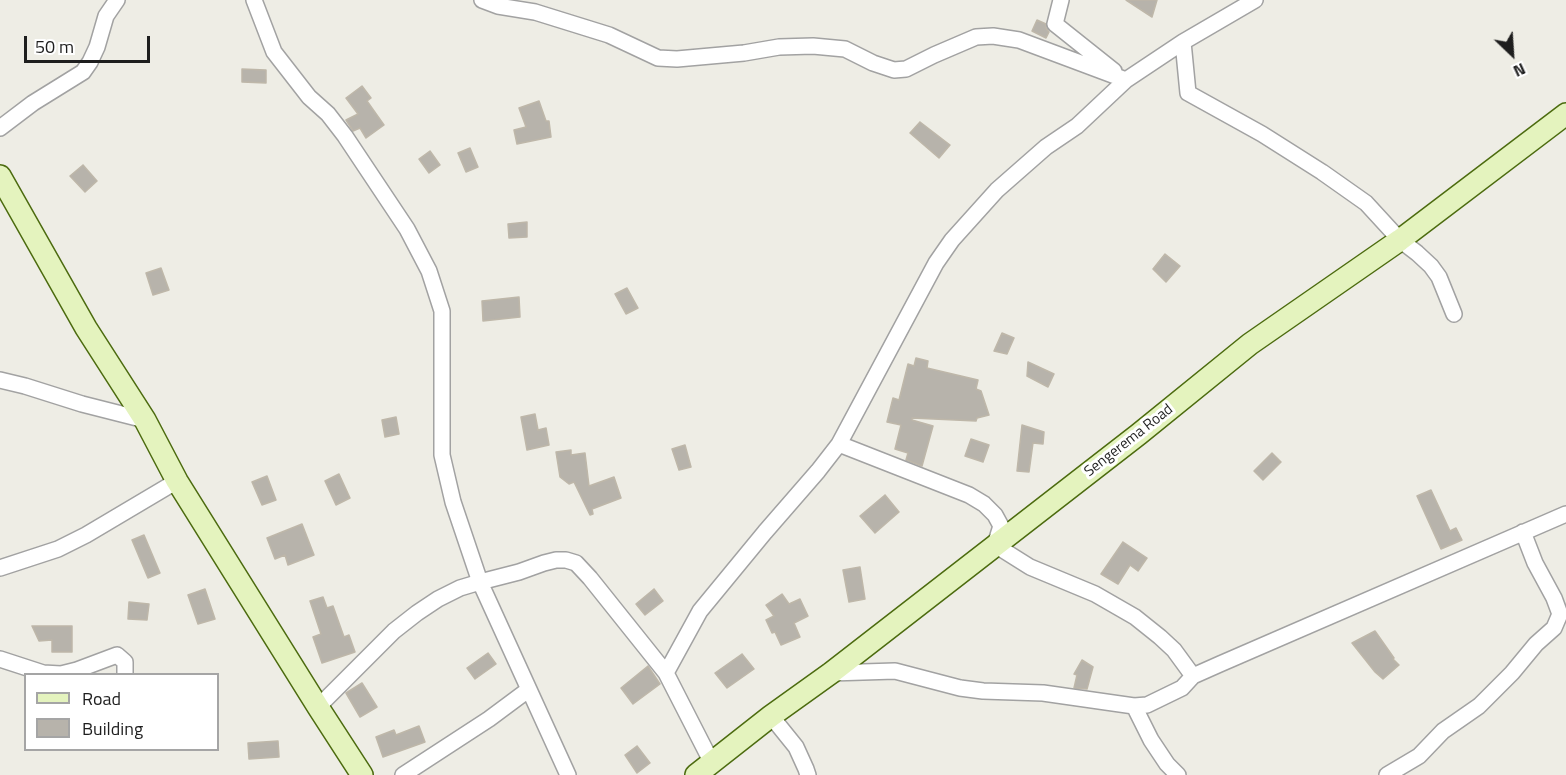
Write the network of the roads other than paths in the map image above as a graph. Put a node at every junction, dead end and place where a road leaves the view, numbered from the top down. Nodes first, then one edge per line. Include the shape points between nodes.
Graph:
1 (117, 0) edge
2 (254, 0) edge
3 (482, 0) edge
4 (1061, 0) edge
5 (1255, 0) edge
6 (1184, 42) junction
7 (1126, 80) junction
8 (1566, 114) edge
9 (0, 128) edge
10 (0, 176) edge
11 (1400, 240) junction
12 (1454, 314) dead end
13 (0, 380) edge
14 (145, 420) junction
15 (838, 444) junction
16 (177, 481) junction
17 (1566, 514) edge
18 (1523, 532) junction
19 (995, 545) junction
20 (0, 568) edge
21 (480, 582) junction
22 (0, 659) edge
23 (43, 673) edge
24 (65, 673) edge
25 (125, 673) edge
26 (666, 673) junction
27 (831, 673) junction
28 (1193, 676) junction
29 (528, 690) junction
30 (1134, 706) junction
31 (318, 707) junction
32 (771, 716) junction
33 (704, 769) edge
34 (362, 775) edge
35 (403, 775) edge
36 (568, 775) edge
37 (807, 775) edge
38 (1178, 775) edge
39 (1387, 775) edge

1 - 9 street via 106,16 97,47 83,72
2 - 21 street via 274,52 345,136 402,221 429,271 442,311 442,455
3 - 7 street via 609,35 658,57 678,59 779,46 813,46 845,49 894,70 906,69 976,37 993,36 1019,40
4 - 7 street via 1055,24
5 - 6 street
6 - 7 street
6 - 11 street via 1188,93 1322,172 1366,203
7 - 15 street via 1077,126 997,190 952,240
8 - 11 main road, Sengerema Road
10 - 14 main road
11 - 12 street via 1431,266
11 - 19 main road, Sengerema Road via 1250,344
13 - 14 street
14 - 16 main road
15 - 19 street via 984,504 1001,526
15 - 26 street via 700,611
16 - 20 street via 86,536
16 - 31 main road
17 - 18 street
18 - 28 street
18 - 39 street via 1560,614 1554,628 1479,706 1443,731 1419,756
19 - 27 main road, Sengerema Road
19 - 28 street via 1030,567 1095,594 1135,617 1174,650
21 - 26 street via 556,560 576,563
21 - 29 street
21 - 31 street via 460,588 417,613
22 - 23 street
24 - 25 street via 117,655 125,662
26 - 33 street
27 - 30 street via 895,671 983,692 1043,693
27 - 32 main road, Sengerema Road
28 - 30 street via 1182,688 1159,700
29 - 35 street
29 - 36 street
30 - 38 street via 1151,740
31 - 34 main road
32 - 33 main road, Sengerema Road
32 - 37 street via 796,747

